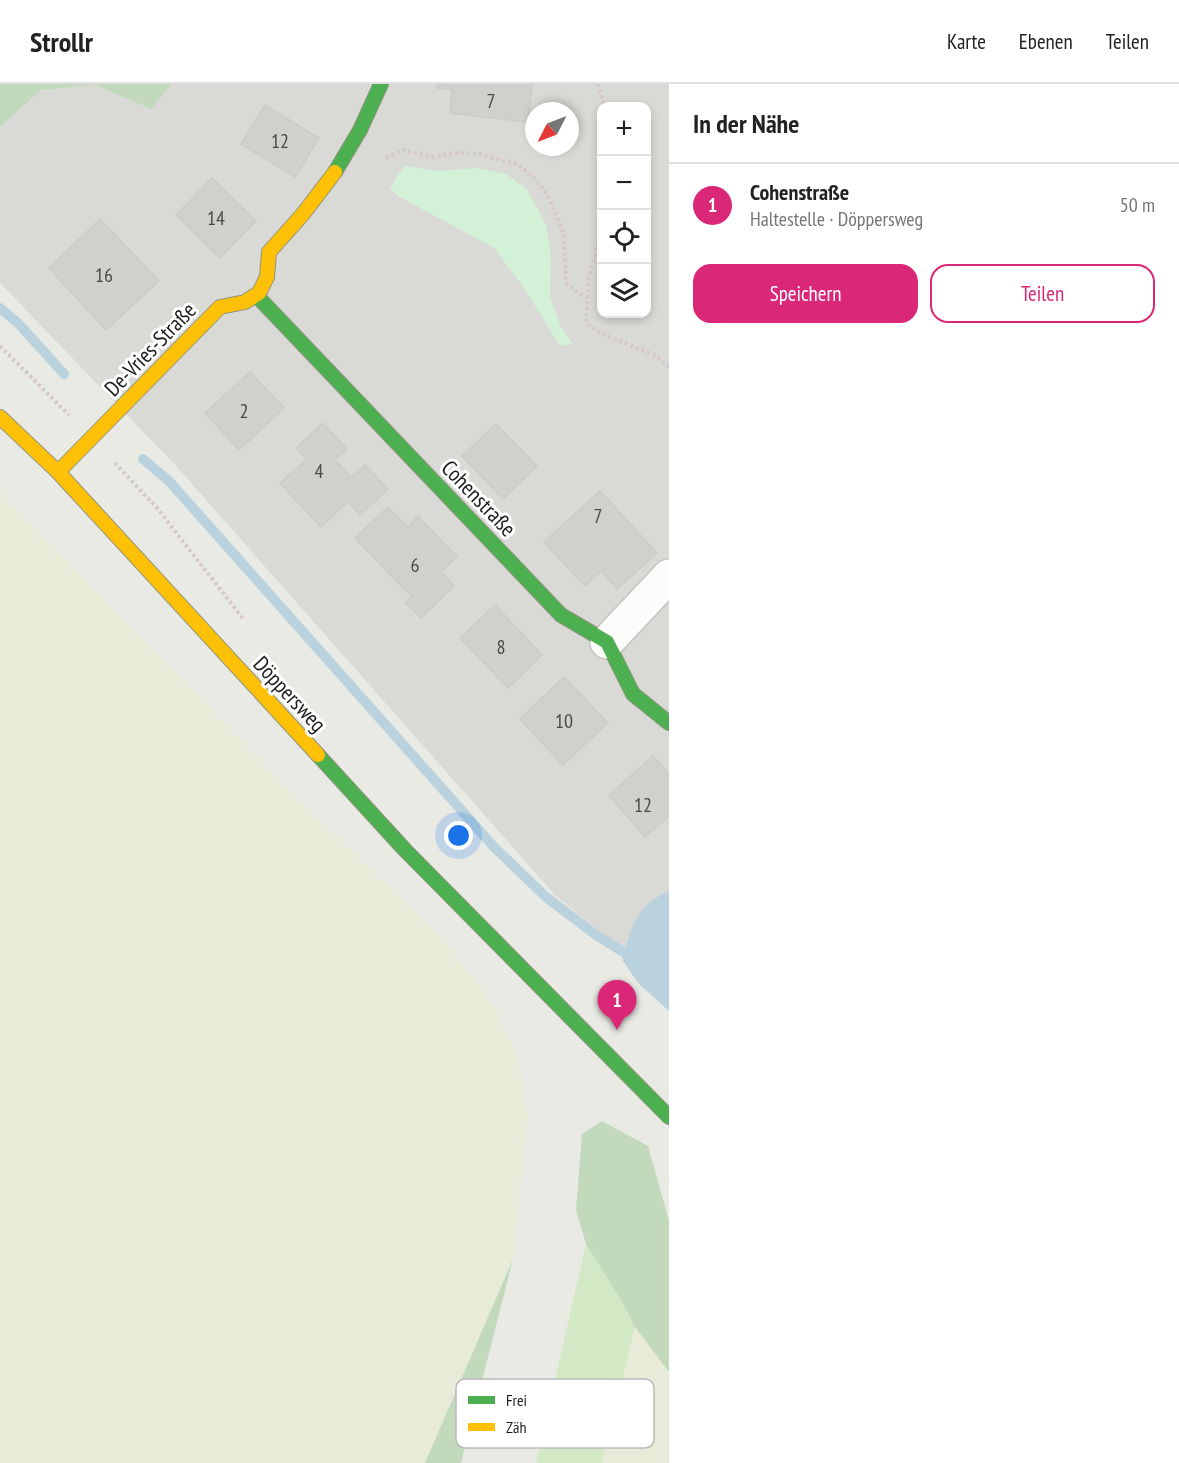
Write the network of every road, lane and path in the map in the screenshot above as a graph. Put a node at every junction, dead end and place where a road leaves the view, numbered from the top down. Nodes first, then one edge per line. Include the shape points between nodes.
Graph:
1 (381, 84) edge
2 (598, 84) edge
3 (604, 102) edge
4 (348, 151) junction
5 (597, 248) edge
6 (257, 296) junction
7 (586, 298) junction
8 (0, 346) edge
9 (669, 367) edge
10 (0, 417) edge
11 (93, 439) junction
12 (58, 472) junction
13 (669, 576) edge
14 (244, 620) dead end
15 (607, 642) junction
16 (669, 723) edge
17 (669, 1116) edge

1 - 4 street
2 - 3 path
4 - 6 street via 306,212 269,252 268,279
4 - 7 path via 366,159 381,159 403,150 434,157 480,154 519,165 547,194 564,235 566,283
5 - 7 path
6 - 11 street, De-Vries-Straße via 242,305 220,307
6 - 15 street, Cohenstraße via 561,615
7 - 9 path via 586,322 598,332 654,355
8 - 11 path
10 - 12 street, Döppersweg
11 - 12 street, De-Vries-Straße
11 - 14 path via 157,508
12 - 17 street, Döppersweg via 405,850
13 - 15 street
15 - 16 street via 633,694

